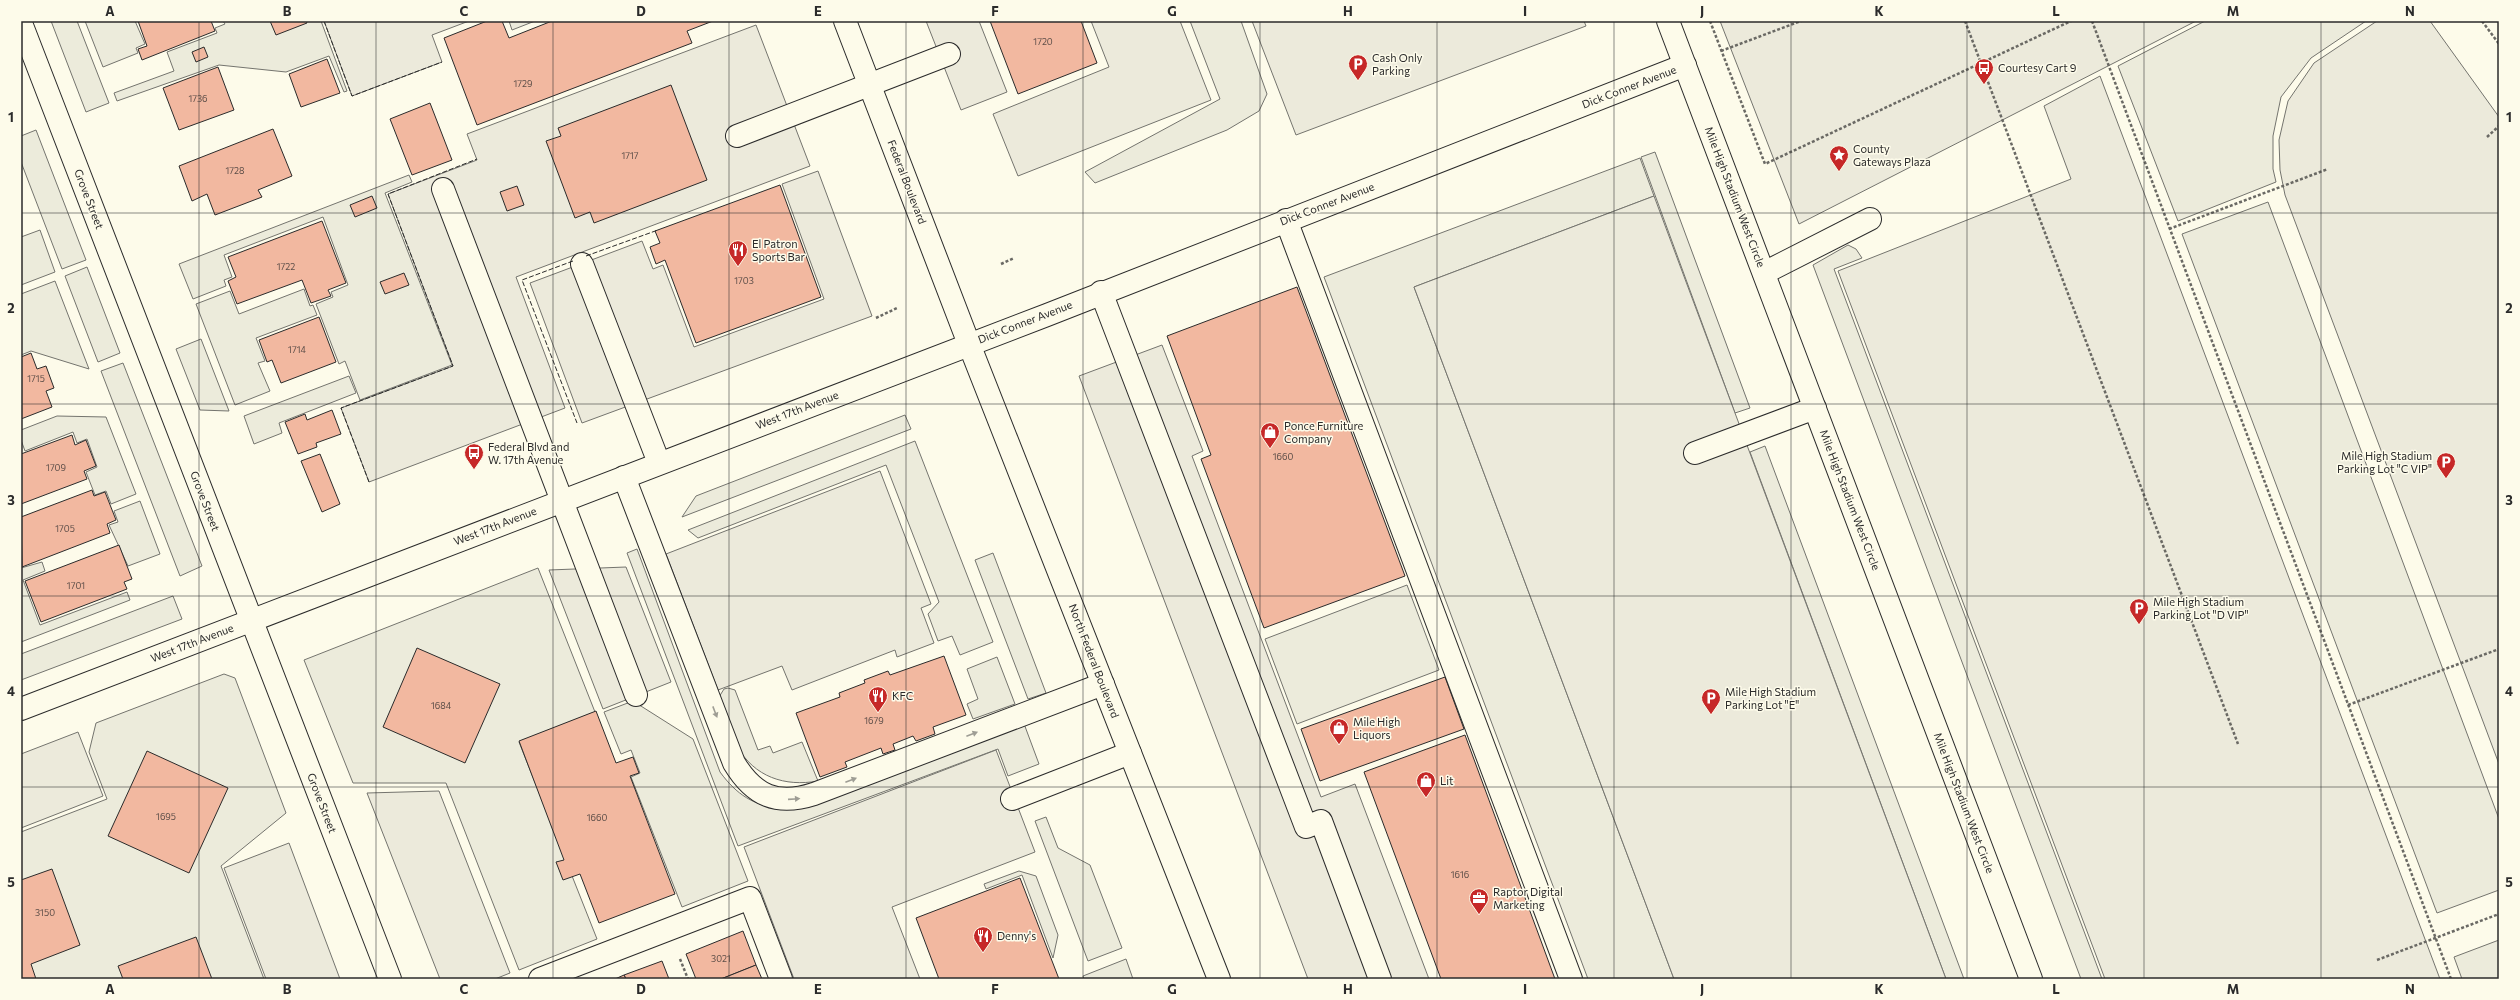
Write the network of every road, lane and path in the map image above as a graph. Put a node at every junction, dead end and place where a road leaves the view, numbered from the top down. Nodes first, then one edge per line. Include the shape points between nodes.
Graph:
1 (845, 21) edge
2 (1668, 21) edge
3 (1710, 21) edge
4 (1801, 21) edge
5 (1965, 21) edge
6 (2071, 21) edge
7 (2092, 21) edge
8 (2482, 21) edge
9 (21, 23) edge
10 (2499, 44) edge
11 (1721, 51) junction
12 (949, 54) dead end
13 (1980, 63) junction
14 (1685, 65) junction
15 (870, 86) junction
16 (2499, 126) edge
17 (738, 136) dead end
18 (2487, 137) dead end
19 (2328, 169) dead end
20 (443, 189) dead end
21 (1870, 219) dead end
22 (1286, 220) junction
23 (2169, 229) junction
24 (1014, 258) dead end
25 (582, 264) dead end
26 (1001, 264) dead end
27 (1764, 273) junction
28 (1101, 292) junction
29 (897, 308) dead end
30 (876, 318) dead end
31 (969, 344) junction
32 (1815, 408) junction
33 (1695, 453) dead end
34 (659, 463) junction
35 (624, 477) junction
36 (562, 501) junction
37 (252, 620) junction
38 (2499, 649) edge
39 (1103, 684) junction
40 (636, 695) dead end
41 (2348, 705) junction
42 (21, 709) edge
43 (2238, 744) dead end
44 (1130, 753) junction
45 (1012, 799) dead end
46 (2499, 914) edge
47 (2436, 937) junction
48 (2377, 960) dead end
49 (571, 974) edge
50 (390, 979) edge
51 (540, 979) edge
52 (781, 979) edge
53 (1219, 979) edge
54 (1380, 979) edge
55 (1571, 979) edge
56 (2031, 979) edge
57 (2451, 979) edge

1 - 15 street, Federal Boulevard
2 - 14 street, Mile High Stadium West Circle
3 - 11 path
4 - 11 path
5 - 13 path
6 - 13 path
7 - 23 path
8 - 10 path
9 - 37 street, Grove Street
11 - 13 path via 1765,164
12 - 15 street
13 - 43 path
14 - 22 street, Dick Conner Avenue
14 - 27 street, Mile High Stadium West Circle
15 - 17 street
15 - 31 street, Federal Boulevard
16 - 18 path
19 - 23 path
20 - 36 street
21 - 27 street
22 - 28 street, Dick Conner Avenue
22 - 55 street
23 - 41 path
24 - 26 path
25 - 34 street
27 - 32 street, Mile High Stadium West Circle
28 - 31 street, Dick Conner Avenue
28 - 54 street via 1306,827 1321,821
29 - 30 path
31 - 34 street, West 17th Avenue
31 - 39 street, North Federal Boulevard
32 - 33 street
32 - 56 street, Mile High Stadium West Circle
34 - 35 street, West 17th Avenue
35 - 36 street, West 17th Avenue
35 -> 39 street via 734,763 744,779 758,792 776,799 796,800
36 - 37 street, West 17th Avenue
36 - 40 street
37 - 42 street, West 17th Avenue
37 - 50 street, Grove Street
38 - 41 path
39 - 44 street, North Federal Boulevard
41 - 47 path
44 - 45 street
44 - 53 street, North Federal Boulevard
46 - 47 path
47 - 48 path
47 - 57 path
49 - 51 street
49 - 52 street via 750,898

